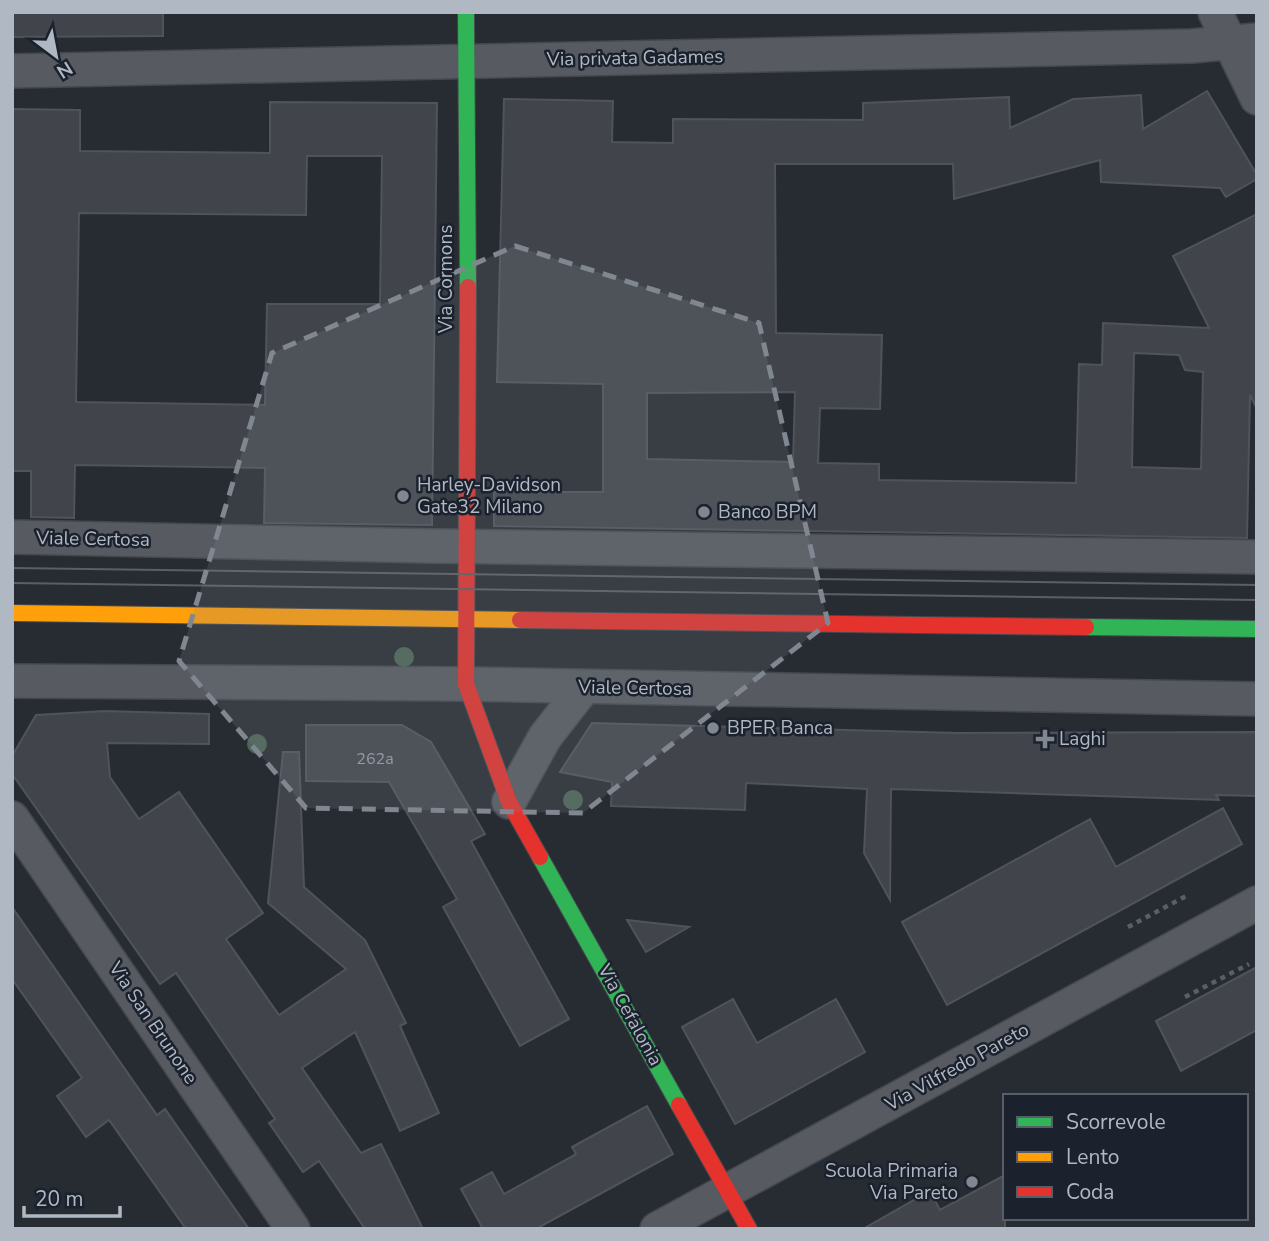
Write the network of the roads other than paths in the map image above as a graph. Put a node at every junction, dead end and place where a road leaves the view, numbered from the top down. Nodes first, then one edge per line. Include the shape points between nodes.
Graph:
1 (466, 12) edge
2 (1215, 12) edge
3 (1244, 42) edge
4 (466, 62) junction
5 (12, 71) edge
6 (1257, 98) edge
7 (12, 537) edge
8 (469, 546) junction
9 (1257, 557) edge
10 (12, 613) edge
11 (465, 618) junction
12 (1257, 629) edge
13 (12, 681) edge
14 (466, 684) junction
15 (584, 687) junction
16 (1257, 699) edge
17 (509, 802) junction
18 (12, 818) edge
19 (1257, 903) edge
20 (729, 1192) junction
21 (293, 1229) edge
22 (656, 1229) edge
23 (749, 1229) edge

1 - 4 street, Via Cormons
2 - 3 street
3 - 4 street, Via privata Gadames
3 - 6 street
4 - 5 street, Via privata Gadames
4 - 8 street, Via Cormons
7 - 8 street, Viale Certosa
8 - 9 street, Viale Certosa
8 - 11 street
10 - 11 street
11 - 12 street
11 - 14 street, Via Cefalonia
13 - 14 street, Viale Certosa
14 - 15 street, Viale Certosa
14 - 17 street, Via Cefalonia
15 - 16 street, Viale Certosa
15 - 17 street via 545,737
17 - 20 street, Via Cefalonia
18 - 21 street, Via San Brunone
19 - 20 street, Via Vilfredo Pareto
20 - 22 street, Via Vilfredo Pareto
20 - 23 street, Via Cefalonia

